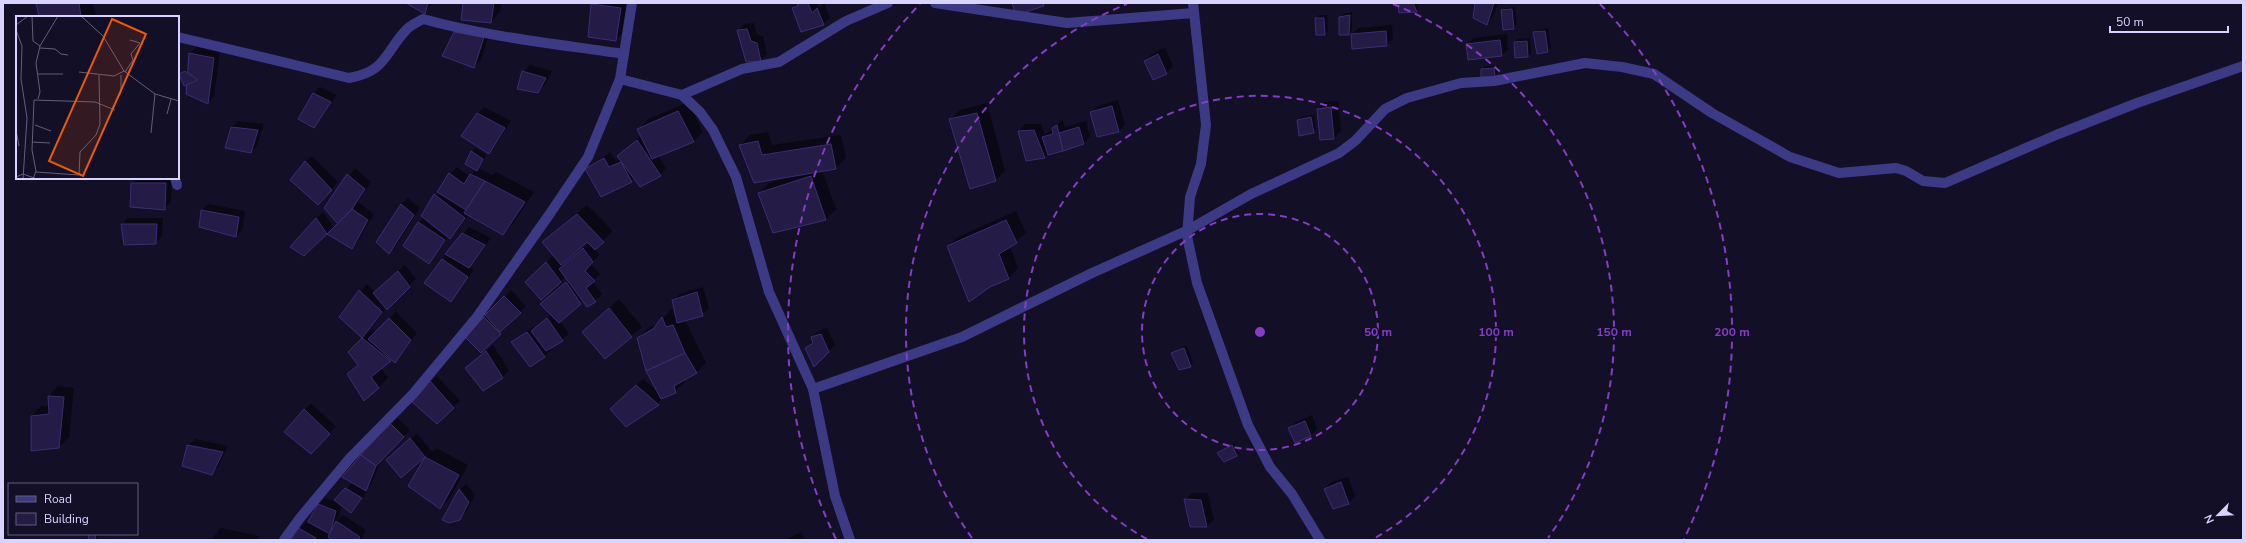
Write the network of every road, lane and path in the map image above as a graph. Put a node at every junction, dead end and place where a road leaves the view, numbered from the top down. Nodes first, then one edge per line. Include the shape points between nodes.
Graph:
1 (632, 3) edge
2 (888, 3) edge
3 (935, 3) edge
4 (1194, 8) edge
5 (179, 37) edge
6 (624, 54) junction
7 (2243, 66) edge
8 (620, 79) junction
9 (682, 95) junction
10 (1188, 230) junction
11 (813, 389) junction
12 (284, 540) edge
13 (850, 540) edge
14 (1320, 540) edge

1 - 6 street
2 - 9 street via 846,21 779,62 742,68
3 - 4 street via 1067,23
4 - 10 street via 1206,125 1202,164 1190,197
5 - 6 street via 349,78 365,76 379,67 408,28 423,19 513,37
6 - 8 street
7 - 10 street via 2056,135 1945,183 1923,181 1906,170 1896,168 1839,173 1818,166 1784,153 1712,113 1654,74 1585,63 1494,81 1461,83 1407,98 1385,109 1355,141 1339,153 1251,194
8 - 9 street
8 - 12 street via 588,157 477,317 413,394 350,458
9 - 11 street via 700,112 713,130 736,178 769,292
10 - 11 street via 1092,273 962,337
10 - 14 street via 1197,283 1248,425 1270,467 1292,494
11 - 13 street via 835,496

